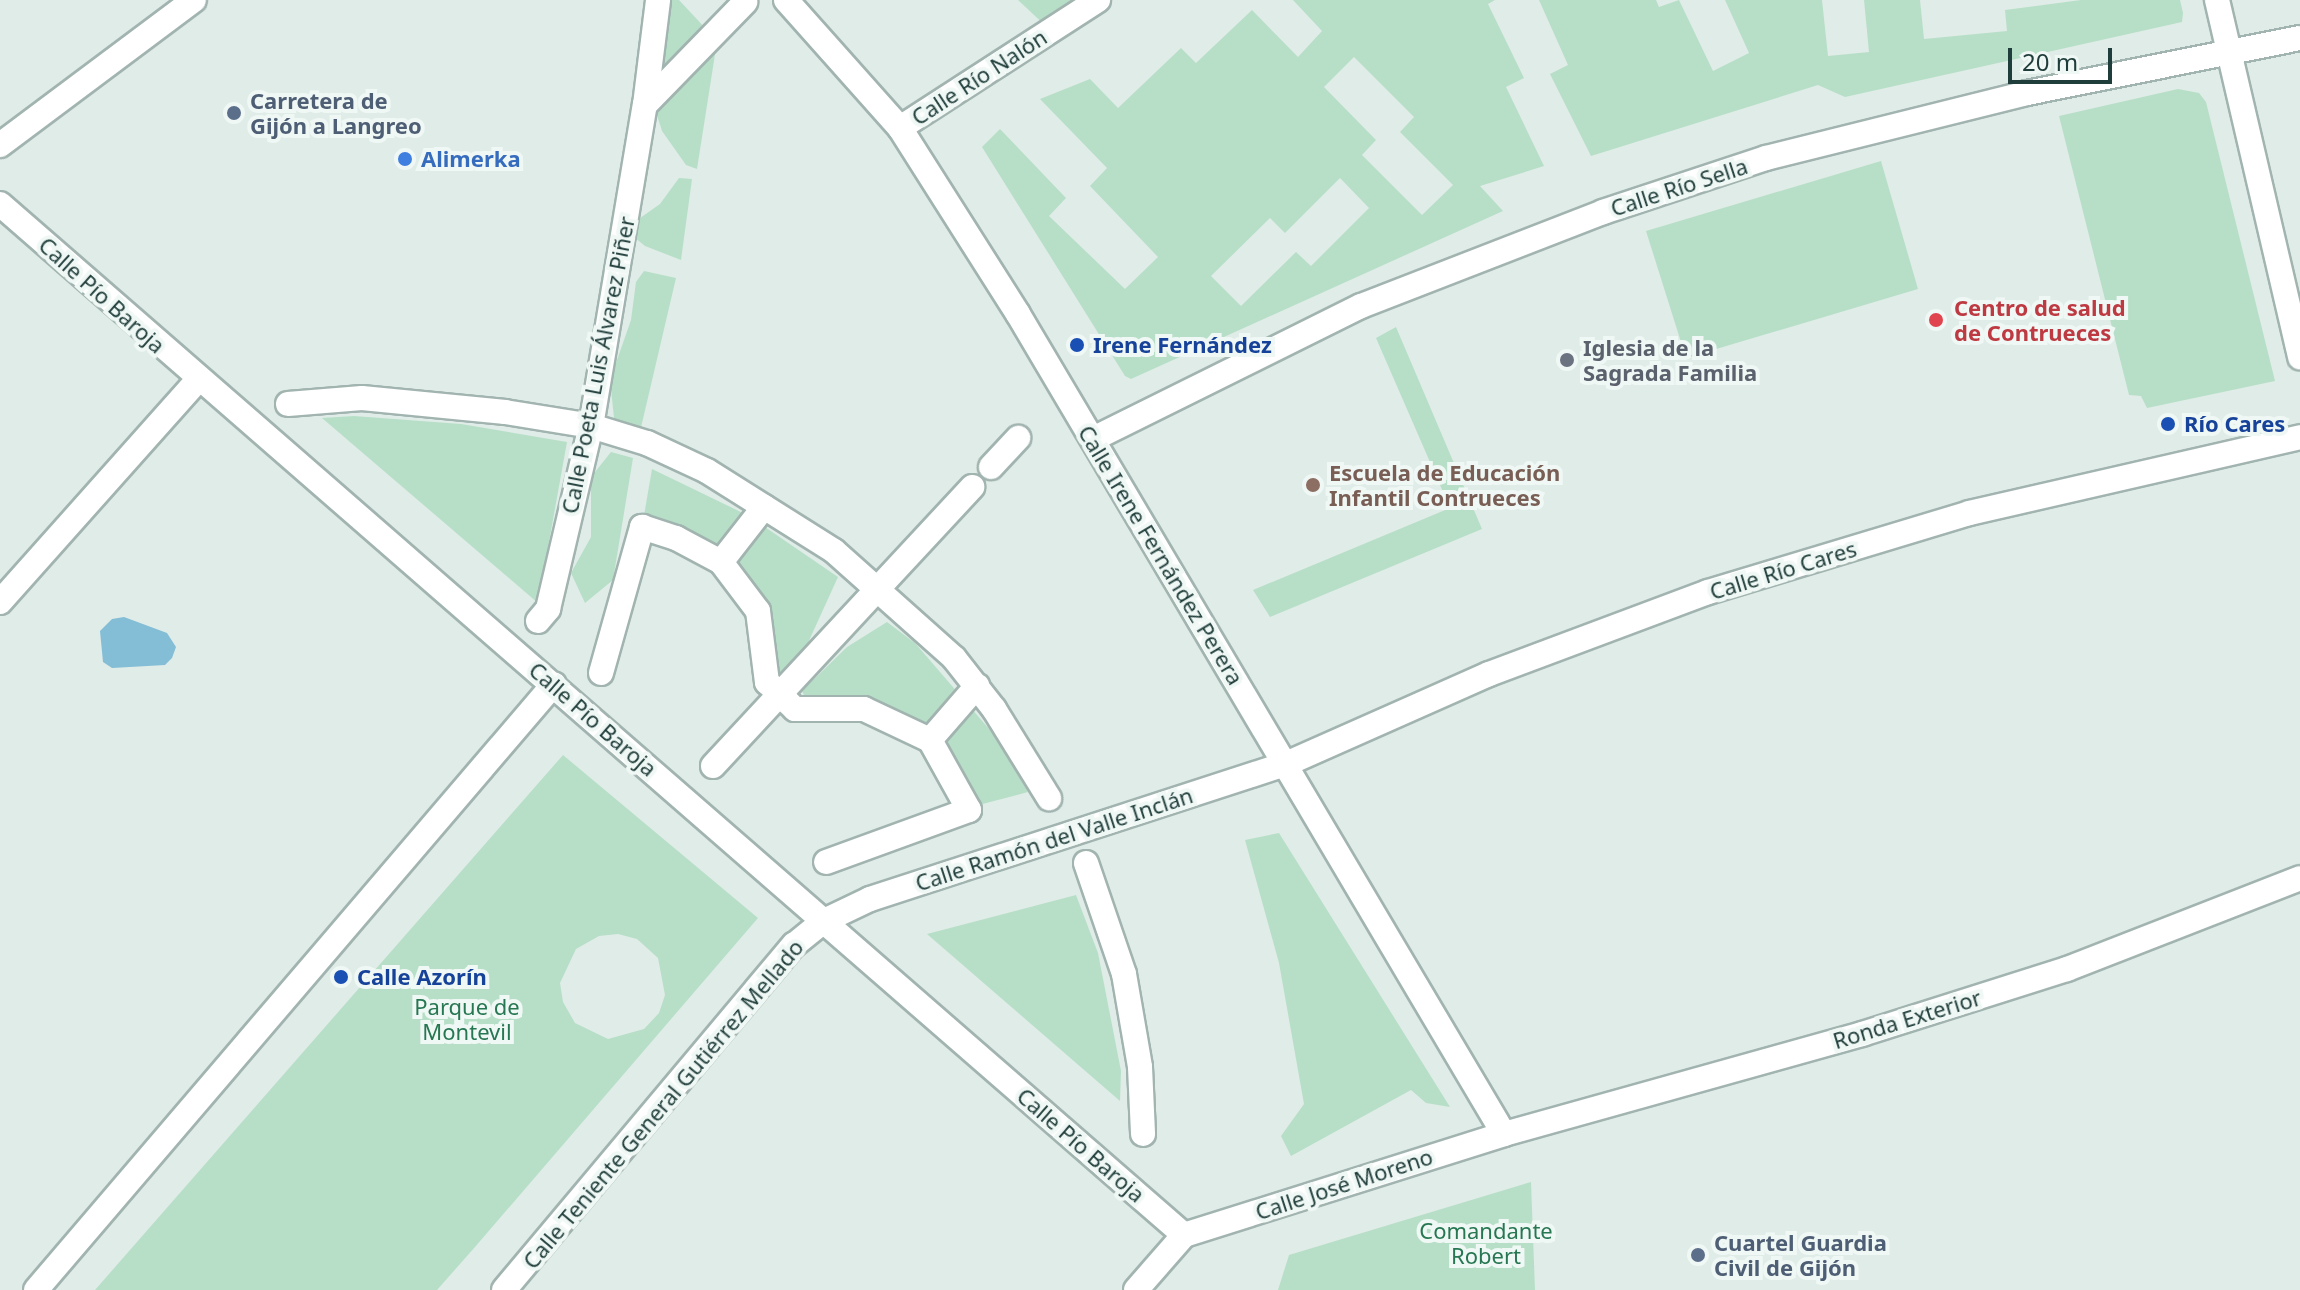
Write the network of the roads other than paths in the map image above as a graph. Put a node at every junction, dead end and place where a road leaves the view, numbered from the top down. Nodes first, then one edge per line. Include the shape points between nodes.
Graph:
1 (194, 0) edge
2 (658, 0) edge
3 (786, 0) edge
4 (1098, 0) edge
5 (2217, 0) edge
6 (745, 2) dead end
7 (2300, 38) edge
8 (2228, 49) junction
9 (645, 105) junction
10 (900, 128) junction
11 (0, 145) edge
12 (0, 204) edge
13 (2300, 357) edge
14 (198, 380) junction
15 (288, 404) dead end
16 (591, 426) junction
17 (2300, 437) edge
18 (1018, 438) dead end
19 (1093, 439) junction
20 (991, 467) dead end
21 (972, 487) dead end
22 (764, 507) junction
23 (721, 562) junction
24 (879, 590) junction
25 (0, 602) edge
26 (538, 621) dead end
27 (601, 673) dead end
28 (554, 684) junction
29 (977, 686) junction
30 (781, 695) junction
31 (930, 740) junction
32 (1286, 764) junction
33 (713, 766) dead end
34 (1049, 798) dead end
35 (826, 862) dead end
36 (1086, 863) dead end
37 (2300, 878) edge
38 (824, 921) junction
39 (1143, 1134) dead end
40 (1504, 1134) junction
41 (1184, 1235) junction
42 (36, 1290) edge
43 (504, 1290) edge
44 (1136, 1290) edge

1 - 11 street
2 - 9 street, Calle Poeta Luis Álvarez Piñer
3 - 10 street, Calle Irene Fernández Perera
4 - 10 street, Calle Río Nalón
5 - 8 street
6 - 9 street
7 - 8 street, Calle Río Sella
8 - 13 street
8 - 19 street, Calle Río Sella via 1766,158 1603,212 1361,306
9 - 16 street, Calle Poeta Luis Álvarez Piñer
10 - 19 street, Calle Irene Fernández Perera
12 - 14 street, Calle Pío Baroja
14 - 25 street
14 - 28 street, Calle Pío Baroja
15 - 16 street via 362,398 431,401
16 - 22 street via 659,448
16 - 26 street, Calle Poeta Luis Álvarez Piñer via 548,609
17 - 32 street, Calle Río Cares via 1969,513 1708,592 1489,674
18 - 20 street
19 - 32 street, Calle Irene Fernández Perera
21 - 24 street
22 - 23 street
22 - 24 street via 834,551
23 - 27 street via 642,527
23 - 30 street via 758,611 767,682
24 - 29 street
24 - 30 street
28 - 38 street, Calle Pío Baroja
28 - 42 street
29 - 31 street
29 - 34 street
30 - 31 street via 795,709 864,709
30 - 33 street
31 - 35 street via 969,810
32 - 38 street, Calle Ramón del Valle Inclán via 884,894
32 - 40 street, Calle Irene Fernández Perera
36 - 39 street via 1124,974 1140,1067
37 - 40 street, Ronda Exterior via 2067,969 1862,1034
38 - 41 street, Calle Pío Baroja
38 - 43 street, Calle Teniente General Gutiérrez Mellado via 794,945
40 - 41 street, Calle José Moreno
41 - 44 street

